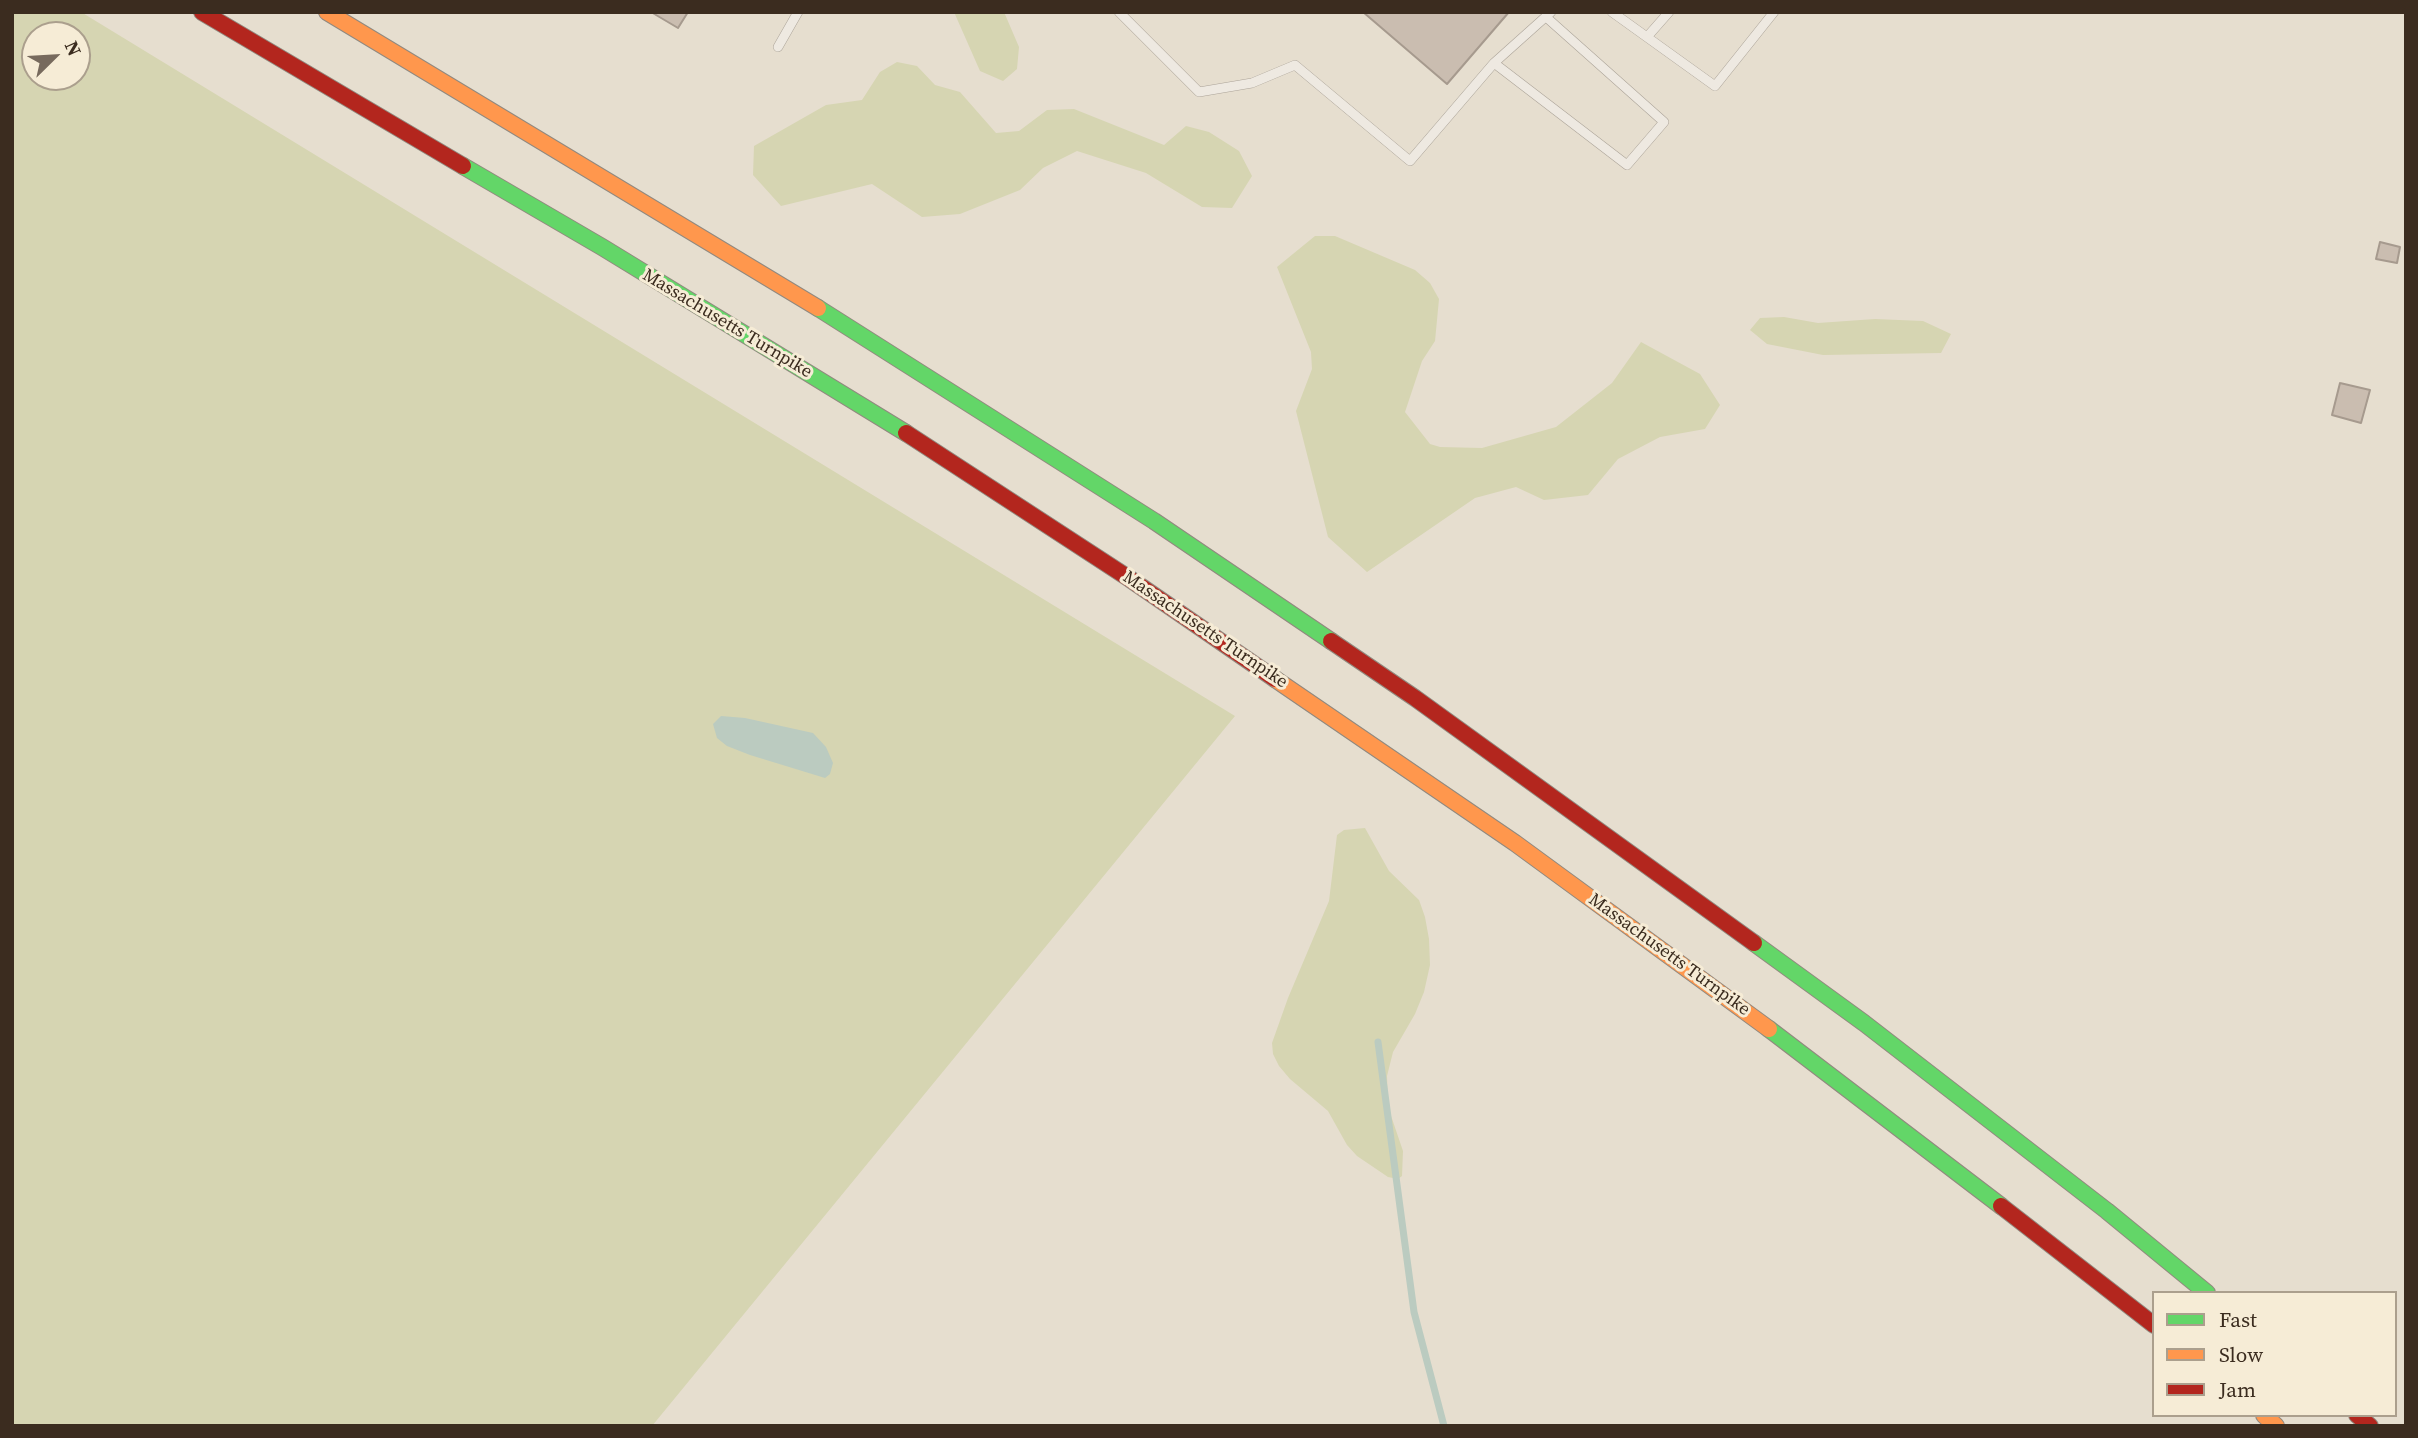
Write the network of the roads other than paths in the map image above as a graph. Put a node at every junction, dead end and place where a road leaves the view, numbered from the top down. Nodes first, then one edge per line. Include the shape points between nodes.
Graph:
1 (202, 12) edge
2 (327, 12) edge
3 (799, 12) edge
4 (1119, 12) edge
5 (1612, 12) edge
6 (1669, 12) edge
7 (1774, 12) edge
8 (1549, 15) edge
9 (1647, 37) junction
10 (778, 47) dead end
11 (1494, 63) junction
12 (2205, 1291) edge
13 (2152, 1323) edge

1 - 13 highway, Massachusetts Turnpike via 890,423 1130,579 1665,951
2 - 12 highway via 867,338 1154,521 1415,698 1864,1023
3 - 10 lane
4 - 11 lane via 1199,92 1252,83 1295,65 1410,161
5 - 9 lane
6 - 9 lane
7 - 9 lane via 1715,86
8 - 11 lane
8 - 11 lane via 1664,122 1627,165

